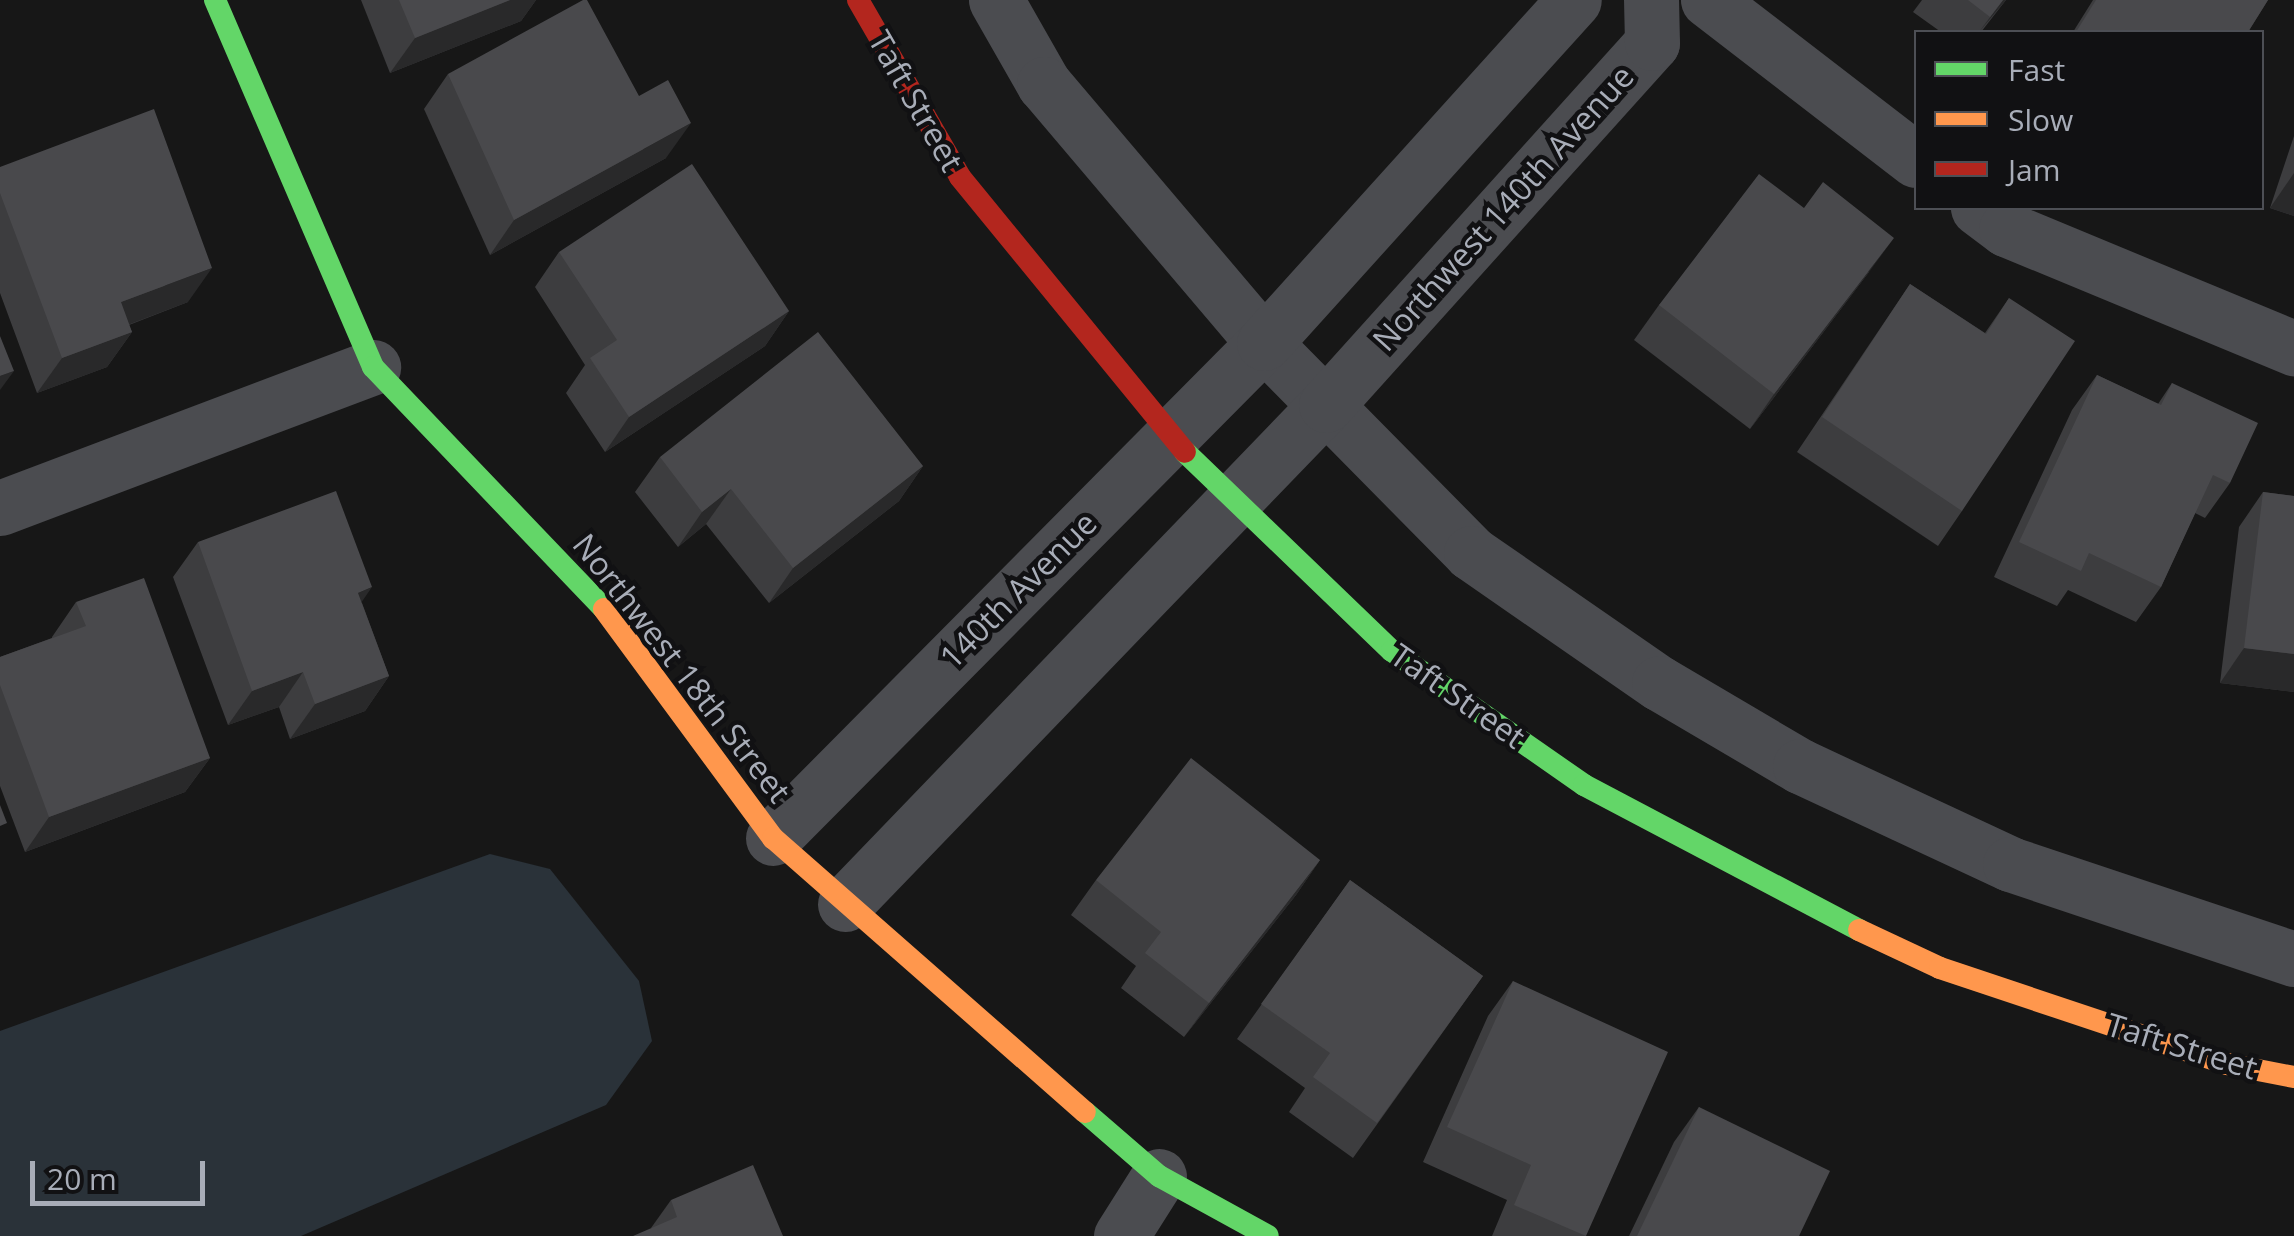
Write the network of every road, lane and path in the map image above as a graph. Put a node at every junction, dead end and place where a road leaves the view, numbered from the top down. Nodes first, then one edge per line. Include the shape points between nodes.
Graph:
1 (215, 0) edge
2 (858, 0) edge
3 (996, 0) edge
4 (1574, 0) edge
5 (1651, 0) edge
6 (1708, 0) edge
7 (1914, 158) edge
8 (1981, 210) edge
9 (1264, 343) junction
10 (2294, 348) edge
11 (374, 367) junction
12 (1326, 405) junction
13 (1169, 436) junction
14 (1235, 499) junction
15 (0, 508) edge
16 (773, 838) junction
17 (845, 904) junction
18 (2294, 959) edge
19 (2294, 1077) edge
20 (1158, 1176) junction
21 (1121, 1236) edge
22 (1268, 1236) edge

1 - 11 street, Northwest 18th Street
2 - 13 street, Taft Street via 960,177
3 - 9 street via 1044,84
4 - 9 street
5 - 12 street, Northwest 140th Avenue via 1652,43
6 - 7 street
8 - 10 street via 2006,229
9 - 12 street
9 - 13 street, 140th Avenue
11 - 15 street
11 - 16 street, Northwest 18th Street via 590,590
12 - 14 street
12 - 18 street via 1471,553 1659,683 1800,766 2010,864
13 - 14 street, Taft Street
13 - 16 street, 140th Avenue
14 - 17 street
14 - 19 street, Taft Street via 1392,652 1584,785 1727,868 1940,968 2227,1064
16 - 17 street, Northwest 18th Street
17 - 20 street, Northwest 18th Street
20 - 21 street
20 - 22 street, Northwest 18th Street

